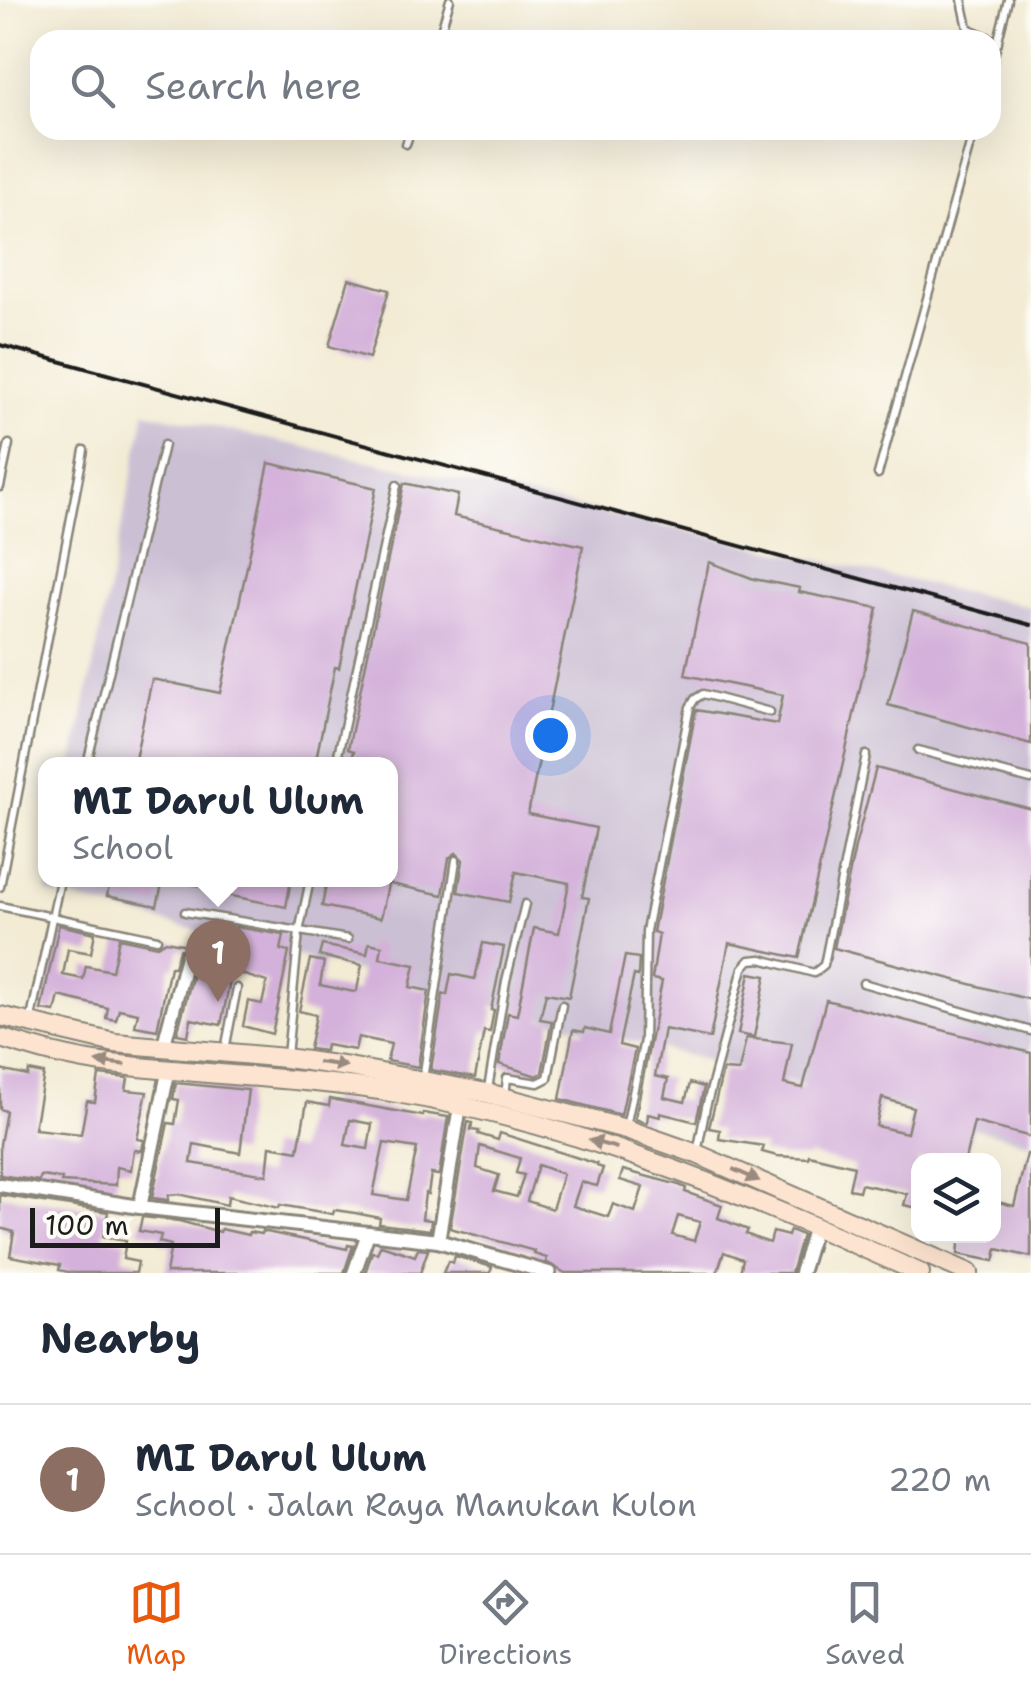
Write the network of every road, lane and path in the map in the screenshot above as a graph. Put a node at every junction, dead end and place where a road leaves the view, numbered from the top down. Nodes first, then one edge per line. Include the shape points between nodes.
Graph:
1 (450, 0) edge
2 (962, 0) edge
3 (1008, 0) edge
4 (441, 30) edge
5 (972, 30) edge
6 (1001, 30) edge
7 (407, 140) edge
8 (971, 140) edge
9 (406, 144) dead end
10 (10, 444) dead end
11 (164, 445) dead end
12 (84, 450) dead end
13 (878, 474) dead end
14 (398, 485) dead end
15 (0, 486) edge
16 (770, 712) dead end
17 (918, 750) dead end
18 (866, 756) dead end
19 (90, 757) edge
20 (338, 757) edge
21 (1031, 780) edge
22 (456, 860) dead end
23 (0, 887) edge
24 (58, 887) edge
25 (309, 887) edge
26 (525, 904) dead end
27 (0, 906) edge
28 (185, 912) dead end
29 (51, 918) junction
30 (299, 932) junction
31 (157, 939) dead end
32 (348, 940) dead end
33 (187, 956) dead end
34 (863, 983) dead end
35 (237, 988) dead end
36 (562, 1004) dead end
37 (0, 1016) edge
38 (30, 1024) junction
39 (1031, 1031) edge
40 (0, 1038) edge
41 (164, 1048) junction
42 (286, 1058) junction
43 (223, 1063) junction
44 (169, 1068) junction
45 (423, 1081) junction
46 (496, 1096) junction
47 (460, 1106) junction
48 (626, 1128) junction
49 (696, 1154) junction
50 (0, 1185) edge
51 (140, 1207) junction
52 (815, 1226) junction
53 (368, 1234) junction
54 (438, 1241) junction
55 (510, 1267) edge
56 (354, 1273) edge
57 (548, 1273) edge
58 (801, 1273) edge
59 (920, 1273) edge
60 (968, 1273) edge

1 - 4 lane
2 - 5 lane
3 - 6 lane
7 - 9 lane
8 - 13 lane
10 - 15 lane
11 - 19 lane
12 - 23 lane
14 - 20 lane
16 - 48 lane via 702,694 690,707 646,931 644,1040
17 - 21 lane
18 - 49 lane via 824,965 814,973 760,959 743,968
22 - 45 lane
24 - 29 lane
25 - 30 lane
26 - 46 lane via 506,981
27 - 29 lane
28 - 30 lane
29 - 31 lane
29 - 38 lane
30 - 32 lane
30 - 42 lane
33 - 41 street
34 - 39 lane
35 - 43 lane
36 - 46 lane via 548,1078 508,1078
37 - 38 main road
38 - 41 main road
44 -> 40 main road via 109,1064
41 - 43 main road
42 - 43 main road
42 -> 45 main road
43 - 44 main road
43 - 47 main road
44 - 51 street
45 - 46 main road
46 - 48 main road
52 -> 47 main road via 612,1146
47 - 54 street
48 - 49 main road
49 -> 60 main road
50 - 51 street
51 - 53 street
52 - 58 street
52 - 59 main road
53 - 54 street
53 - 56 street
54 - 55 street
55 - 57 street

